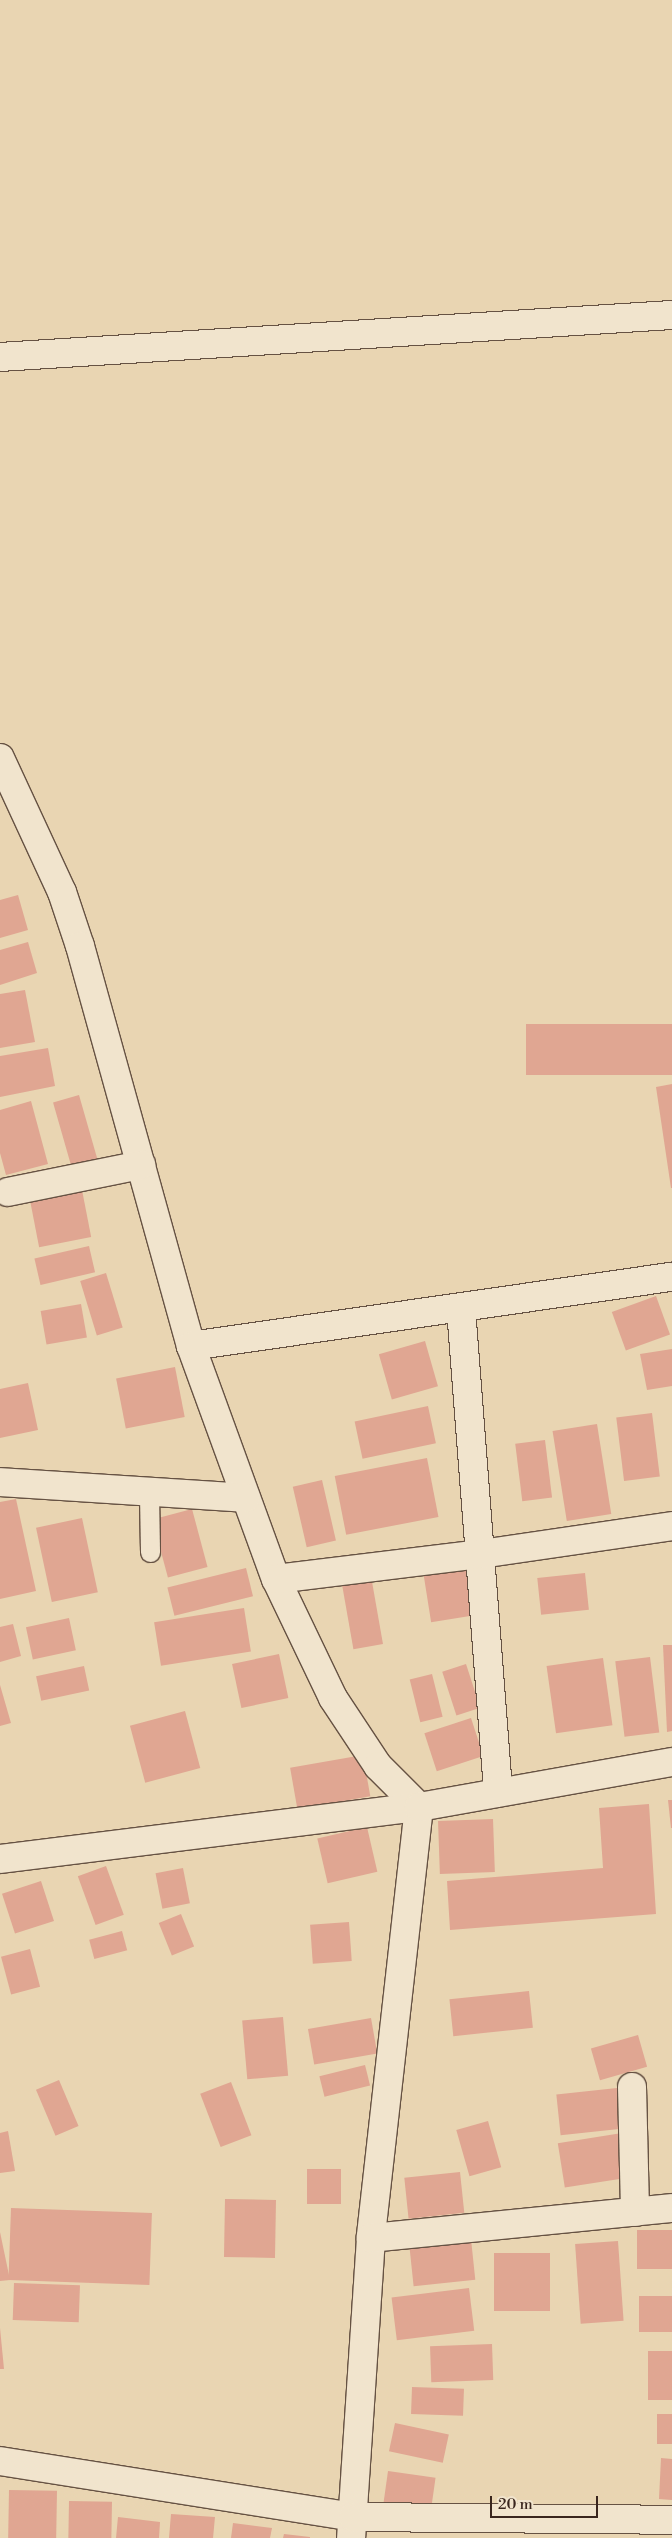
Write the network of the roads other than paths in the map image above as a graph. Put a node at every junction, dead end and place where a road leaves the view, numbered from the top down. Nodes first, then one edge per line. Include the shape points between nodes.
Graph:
1 (672, 315) edge
2 (0, 357) edge
3 (0, 758) edge
4 (141, 1165) junction
5 (8, 1192) dead end
6 (672, 1277) edge
7 (461, 1309) junction
8 (191, 1346) junction
9 (0, 1482) edge
10 (149, 1494) junction
11 (245, 1498) junction
12 (672, 1526) edge
13 (150, 1552) dead end
14 (481, 1554) junction
15 (276, 1579) junction
16 (672, 1762) edge
17 (498, 1793) junction
18 (419, 1807) junction
19 (0, 1859) edge
20 (632, 2087) dead end
21 (672, 2208) edge
22 (635, 2212) junction
23 (371, 2238) junction
24 (0, 2461) edge
25 (672, 2520) edge
26 (352, 2528) edge

1 - 2 street
3 - 4 street via 62,892
4 - 5 street
4 - 8 street
6 - 7 street
7 - 8 street
7 - 14 street
8 - 11 street
9 - 10 street
10 - 11 street
10 - 13 lane
11 - 15 street
12 - 14 street
14 - 15 street
14 - 17 street
15 - 18 street via 333,1698 378,1766
16 - 17 street
17 - 18 street
18 - 19 street
18 - 23 street
20 - 22 street
21 - 22 street
22 - 23 street
23 - 26 street
24 - 26 street
25 - 26 street via 462,2521

